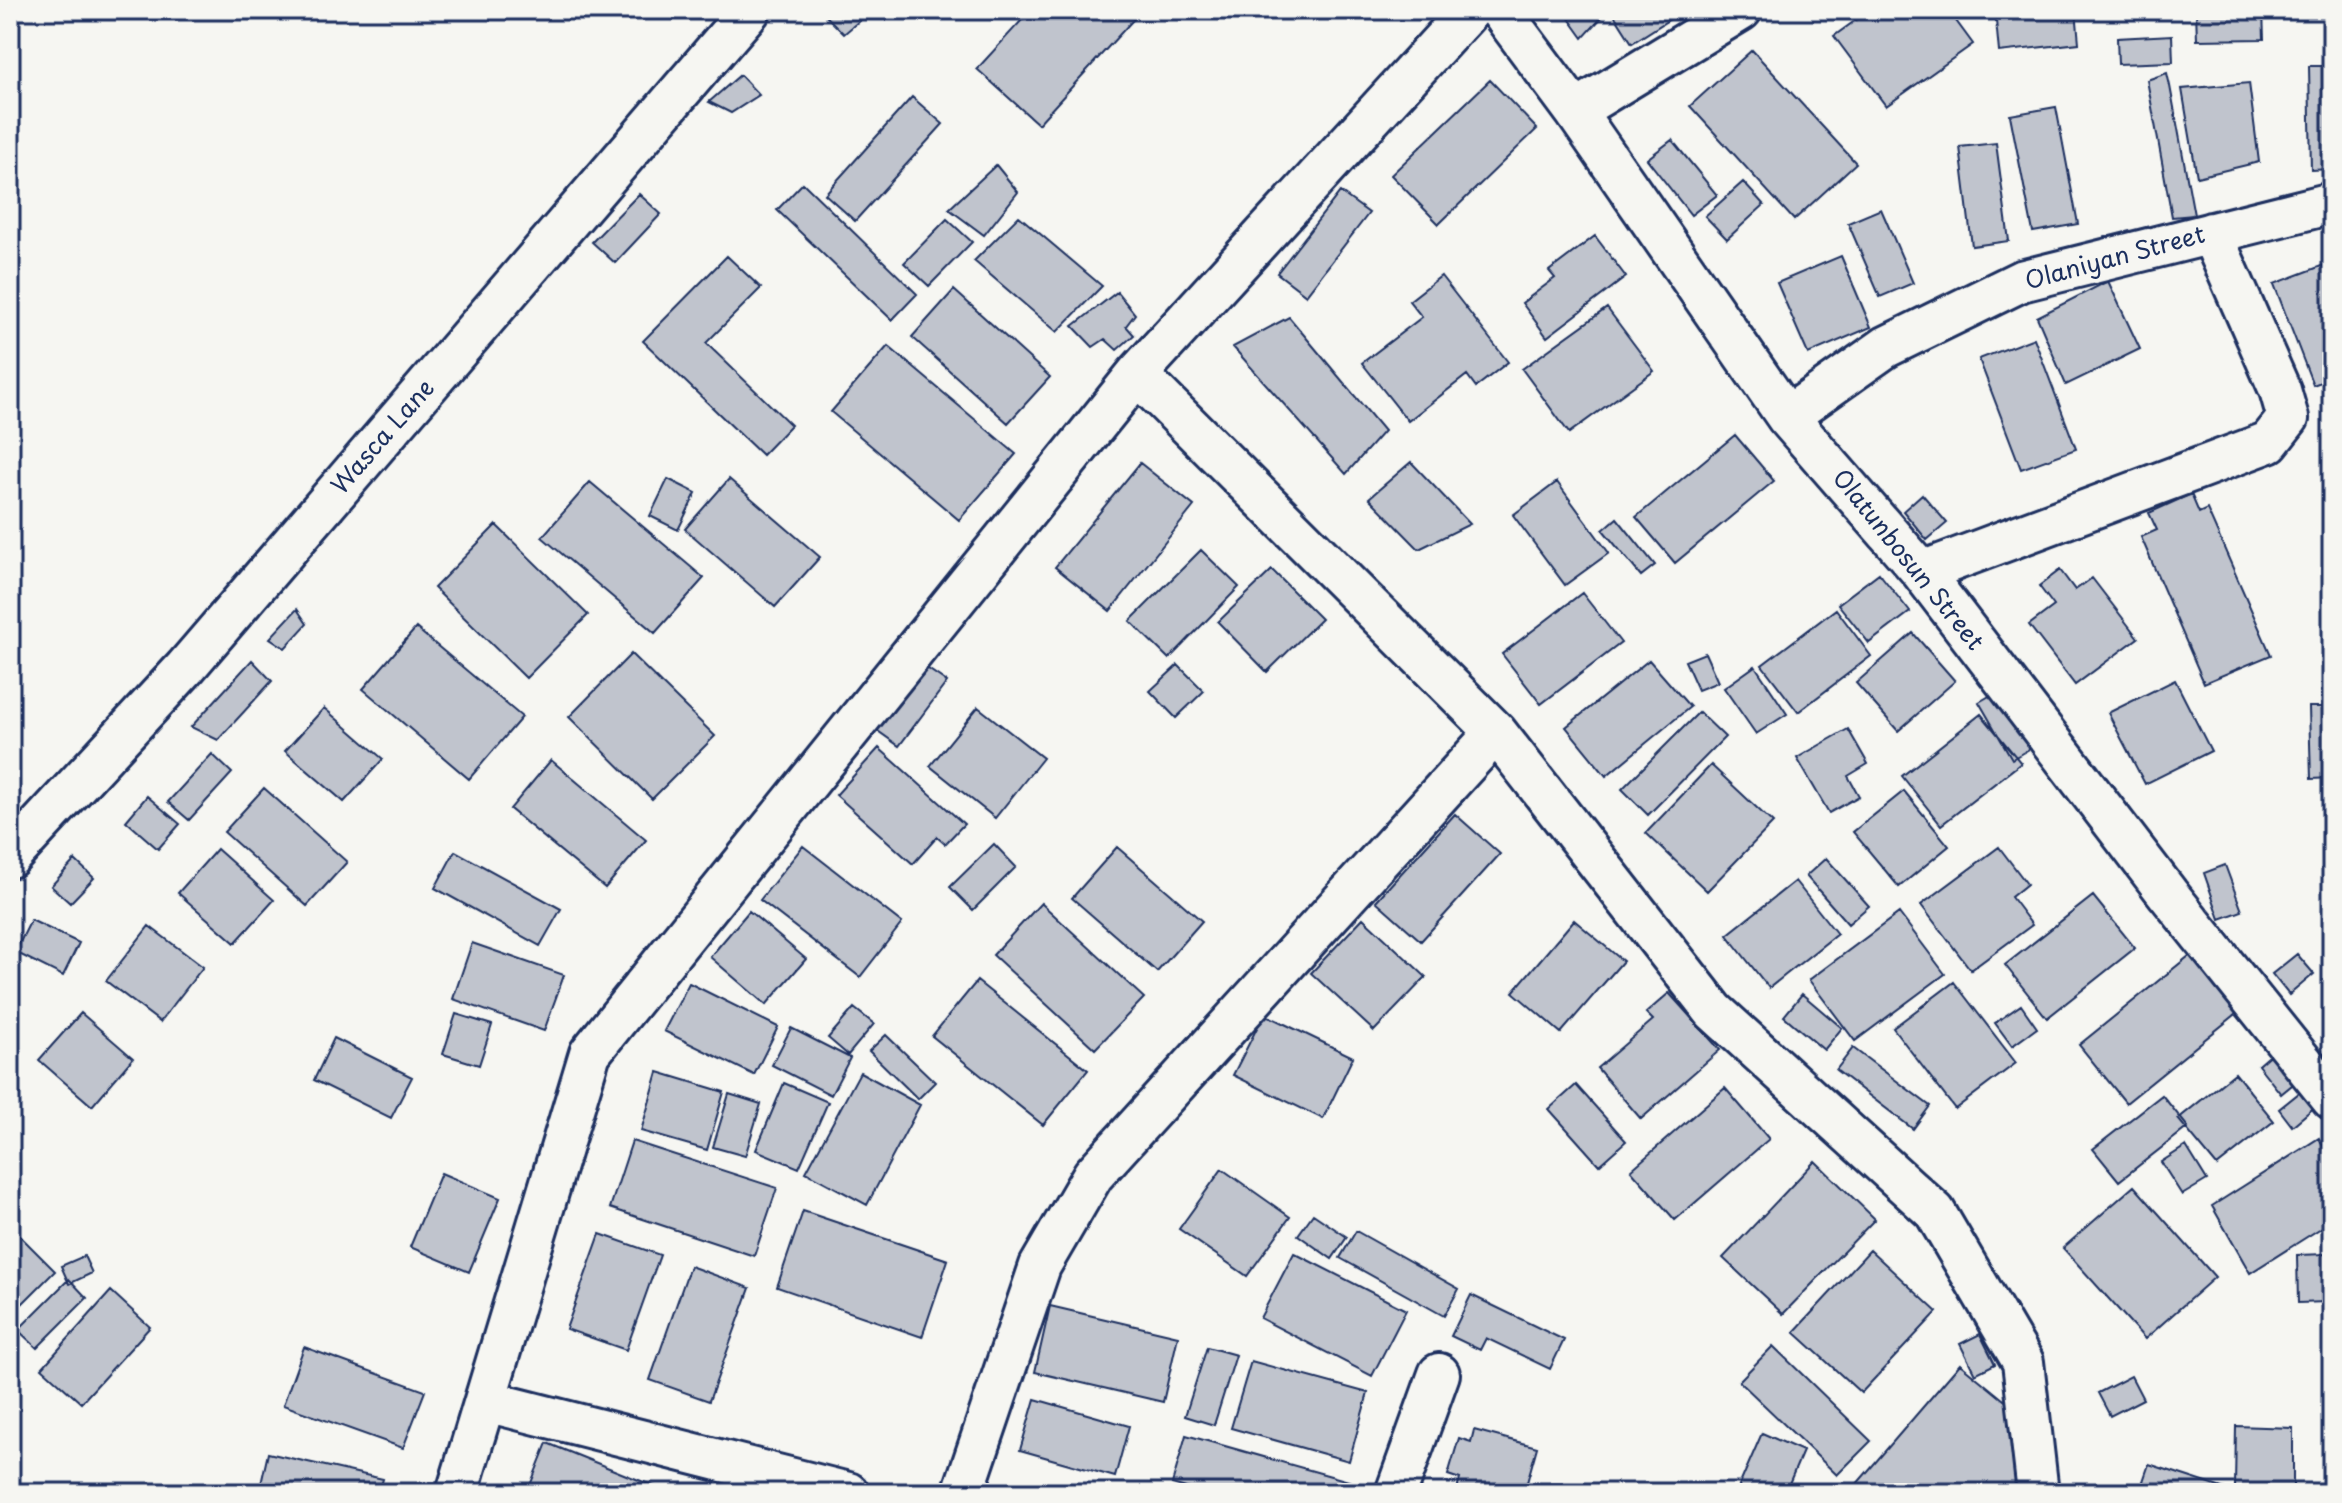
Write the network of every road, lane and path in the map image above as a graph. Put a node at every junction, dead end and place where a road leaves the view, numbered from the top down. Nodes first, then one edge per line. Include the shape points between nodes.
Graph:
1 (750, 10) edge
2 (1470, 10) edge
3 (1500, 10) edge
4 (1741, 10) edge
5 (1575, 111) junction
6 (2332, 203) edge
7 (2211, 233) junction
8 (1137, 374) junction
9 (1787, 417) junction
10 (1922, 572) junction
11 (1496, 732) junction
12 (10, 857) edge
13 (2332, 1099) edge
14 (1439, 1374) dead end
15 (486, 1401) junction
16 (457, 1493) edge
17 (848, 1493) edge
18 (963, 1493) edge
19 (1396, 1493) edge
20 (2038, 1493) edge

1 - 12 street, Wasca Lane via 185,668
2 - 8 street
3 - 5 street, Olatunbosun Street
4 - 5 street
5 - 9 street, Olatunbosun Street
6 - 7 street, Olaniyan Street
7 - 9 street, Olaniyan Street via 2021,281 1886,347
7 - 10 street via 2288,418 2269,442
8 - 11 street
8 - 15 street via 590,1053
9 - 10 street, Olatunbosun Street
10 - 13 street, Olatunbosun Street
11 - 18 street via 1093,1175 1040,1266
11 - 20 street via 1714,1011 1935,1212 2023,1362
14 - 19 street
15 - 16 street
15 - 17 street

